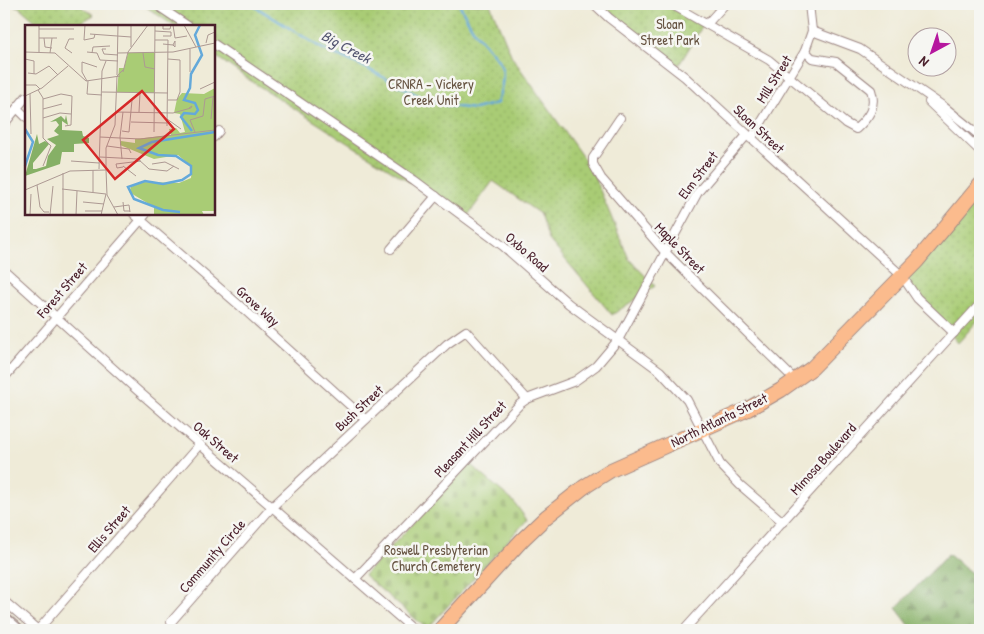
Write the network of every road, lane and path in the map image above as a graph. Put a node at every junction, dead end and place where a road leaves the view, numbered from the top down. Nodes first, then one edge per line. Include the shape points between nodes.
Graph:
1 (154, 4) edge
2 (594, 4) edge
3 (671, 4) edge
4 (725, 4) edge
5 (810, 4) edge
6 (706, 24) junction
7 (186, 25) edge
8 (812, 31) junction
9 (215, 45) edge
10 (805, 51) junction
11 (790, 78) junction
12 (921, 93) junction
13 (25, 98) edge
14 (17, 108) junction
15 (25, 116) edge
16 (620, 118) dead end
17 (4, 124) edge
18 (980, 136) edge
19 (749, 137) junction
20 (980, 151) edge
21 (977, 191) edge
22 (436, 196) junction
23 (143, 217) edge
24 (391, 249) dead end
25 (665, 252) junction
26 (4, 270) edge
27 (902, 276) junction
28 (980, 304) edge
29 (56, 316) junction
30 (954, 333) junction
31 (618, 340) junction
32 (4, 378) edge
33 (795, 380) junction
34 (527, 399) junction
35 (364, 420) junction
36 (702, 430) junction
37 (200, 444) junction
38 (272, 507) junction
39 (782, 522) junction
40 (355, 579) junction
41 (4, 600) edge
42 (4, 616) edge
43 (171, 622) dead end
44 (20, 630) edge
45 (38, 630) edge
46 (414, 630) edge
47 (440, 630) edge
48 (684, 630) edge

1 - 7 street
2 - 19 street, Sloan Street via 668,62
3 - 6 street
4 - 6 street
5 - 8 street, Mill Street
6 - 11 street via 769,60
8 - 10 street, Mill Street
8 - 12 street via 860,49
9 - 22 street, Oxbo Road
10 - 11 street, Mill Street
10 - 11 street via 812,58 836,62 871,90 874,97 867,119 856,129
11 - 19 street, Mill Street
12 - 18 street
12 - 20 street
13 - 14 street
14 - 15 street
14 - 17 street
16 - 25 street, Maple Street via 593,158 593,164 605,185
19 - 25 street, Elm Street via 698,192
19 - 27 street, Sloan Street
21 - 27 highway, North Atlanta Street
22 - 24 street
22 - 31 street, Oxbo Road via 503,246 568,304
23 - 29 street, Forest Street
23 - 35 street, Grove Way
25 - 31 street, Elm Street
25 - 33 street, Maple Street
26 - 29 street, Oak Street
27 - 30 street, Sloan Street via 916,298
27 - 33 highway, North Atlanta Street via 826,356
28 - 30 street, Mimosa Boulevard
29 - 32 street, Forest Street
29 - 37 street, Oak Street
30 - 39 street, Mimosa Boulevard
31 - 34 street, Pleasant Hill Street via 596,366 575,381
31 - 36 street, Oxbo Road via 674,385 691,407
33 - 36 highway, North Atlanta Street via 748,409
34 - 35 street, Bush Street via 466,331 453,339
34 - 40 street, Pleasant Hill Street
35 - 38 street, Bush Street
36 - 39 street, Oxbo Road via 720,464
36 - 47 highway, North Atlanta Street via 611,470 559,506 522,540
37 - 38 street, Oak Street
37 - 45 street, Ellis Street
38 - 40 street, Oak Street
38 - 43 street, Community Circle
39 - 48 street, Mimosa Boulevard
40 - 46 street, Oak Street
41 - 45 street
42 - 44 street

